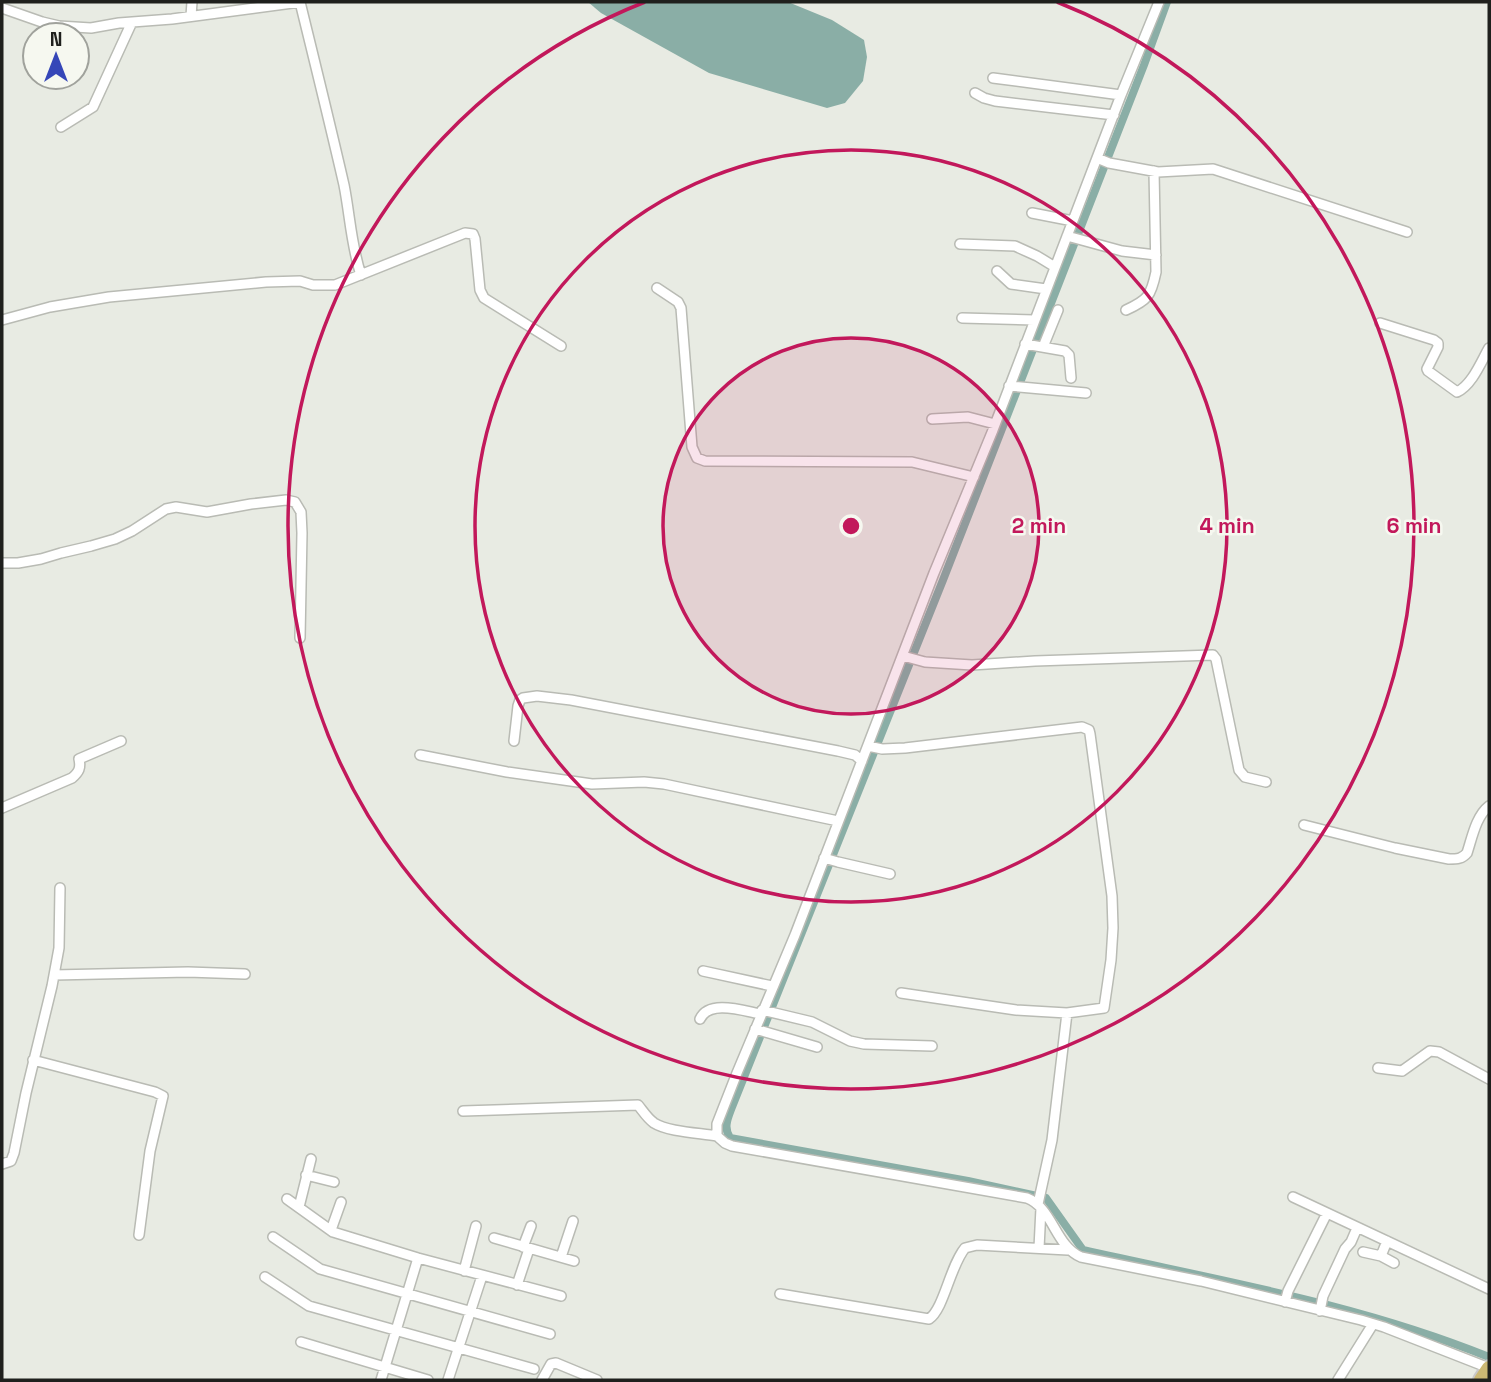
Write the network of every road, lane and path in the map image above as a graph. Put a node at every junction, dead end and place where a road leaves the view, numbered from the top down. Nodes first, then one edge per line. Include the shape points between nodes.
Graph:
1 (192, 2) edge
2 (300, 2) edge
3 (1159, 2) edge
4 (2, 8) edge
5 (191, 16) junction
6 (132, 22) junction
7 (993, 78) dead end
8 (975, 93) dead end
9 (1121, 95) junction
10 (1114, 115) junction
11 (61, 127) dead end
12 (1103, 161) junction
13 (1154, 171) junction
14 (1032, 213) dead end
15 (1073, 221) junction
16 (1407, 232) dead end
17 (1073, 238) junction
18 (960, 244) dead end
19 (1156, 255) junction
20 (1055, 267) junction
21 (997, 271) dead end
22 (361, 275) junction
23 (657, 288) dead end
24 (1046, 289) junction
25 (1058, 310) dead end
26 (1126, 310) dead end
27 (962, 318) dead end
28 (2, 320) edge
29 (1034, 320) junction
30 (1380, 323) dead end
31 (1025, 344) junction
32 (561, 346) dead end
33 (1043, 347) junction
34 (1489, 348) edge
35 (1071, 378) dead end
36 (1009, 386) junction
37 (1086, 393) dead end
38 (932, 419) dead end
39 (995, 424) junction
40 (974, 477) junction
41 (2, 564) edge
42 (300, 638) dead end
43 (908, 658) junction
44 (121, 741) dead end
45 (514, 741) dead end
46 (874, 747) junction
47 (420, 755) dead end
48 (862, 761) junction
49 (1266, 782) dead end
50 (1489, 806) edge
51 (2, 808) edge
52 (838, 821) junction
53 (1304, 825) dead end
54 (826, 858) junction
55 (890, 874) dead end
56 (60, 888) dead end
57 (702, 971) dead end
58 (245, 974) dead end
59 (54, 975) junction
60 (772, 986) junction
61 (901, 993) dead end
62 (766, 1012) junction
63 (1067, 1013) junction
64 (700, 1019) dead end
65 (755, 1029) junction
66 (932, 1046) dead end
67 (817, 1047) dead end
68 (33, 1060) junction
69 (1378, 1068) dead end
70 (1489, 1079) edge
71 (463, 1111) dead end
72 (717, 1136) junction
73 (311, 1159) dead end
74 (2, 1164) edge
75 (306, 1175) junction
76 (334, 1182) dead end
77 (1293, 1197) dead end
78 (287, 1199) dead end
79 (1040, 1199) junction
80 (341, 1202) dead end
81 (299, 1207) junction
82 (1327, 1213) junction
83 (573, 1221) dead end
84 (476, 1226) dead end
85 (531, 1226) dead end
86 (1357, 1227) junction
87 (331, 1230) junction
88 (139, 1235) dead end
89 (274, 1237) dead end
90 (494, 1238) dead end
91 (1387, 1241) junction
92 (526, 1248) junction
93 (1039, 1248) junction
94 (1068, 1250) junction
95 (1363, 1252) dead end
96 (1381, 1256) junction
97 (418, 1258) junction
98 (561, 1258) junction
99 (574, 1261) dead end
100 (1394, 1263) dead end
101 (464, 1271) junction
102 (482, 1276) junction
103 (265, 1277) dead end
104 (517, 1285) junction
105 (1489, 1289) edge
106 (780, 1294) dead end
107 (407, 1295) junction
108 (561, 1296) dead end
109 (1286, 1297) junction
110 (1321, 1304) junction
111 (471, 1312) junction
112 (1373, 1324) junction
113 (396, 1330) junction
114 (550, 1334) dead end
115 (301, 1342) dead end
116 (459, 1348) junction
117 (385, 1367) junction
118 (1489, 1368) edge
119 (534, 1369) dead end
120 (381, 1380) edge
121 (428, 1380) edge
122 (449, 1380) edge
123 (542, 1380) edge
124 (597, 1380) edge
125 (1338, 1380) edge
126 (1481, 1380) edge

1 - 5 street
2 - 5 street
2 - 22 street
3 - 9 street
4 - 6 street via 76,28
5 - 6 street
6 - 11 street via 93,107
7 - 9 street
8 - 10 street via 995,101
9 - 10 street
10 - 12 street
12 - 13 street
12 - 15 street
13 - 16 street via 1213,169
13 - 19 street
14 - 15 street
15 - 17 street
17 - 19 street
17 - 20 street
18 - 20 street via 1015,246
19 - 26 street via 1149,295
20 - 24 street
21 - 24 street via 1011,284
22 - 28 street via 325,286 266,282 109,297
22 - 32 street via 470,232 484,298
23 - 40 street via 681,308 692,447 697,458 912,462
24 - 29 street
25 - 33 street
27 - 29 street
29 - 31 street
30 - 34 street via 1438,343 1427,369 1457,392
31 - 33 street
31 - 36 street
33 - 35 street via 1069,355
36 - 37 street
36 - 39 street
38 - 39 street via 968,417
39 - 40 street
40 - 43 street
41 - 42 street via 41,559 115,539 166,509 207,512 295,502 302,533
43 - 46 street
43 - 49 street via 972,665 1213,655 1239,770 1245,777
44 - 51 street via 79,759 78,773 72,778
45 - 48 street via 520,700 537,696 838,751
46 - 48 street
46 - 63 street via 905,748 1082,727 1089,730 1112,896 1111,960 1104,1008
47 - 52 street via 592,784 664,784
48 - 52 street
50 - 53 street via 1467,853 1457,859
52 - 54 street
54 - 55 street
54 - 60 street
56 - 59 street
57 - 60 street
58 - 59 street
59 - 68 street
60 - 62 street
61 - 63 street
62 - 64 street via 715,1008
62 - 65 street
62 - 66 street via 812,1022 864,1044
63 - 79 street
65 - 67 street
65 - 72 street via 717,1124
68 - 74 street via 14,1153
68 - 88 street via 163,1096
69 - 70 street via 1402,1071 1434,1051
71 - 72 street via 638,1105 656,1124
72 - 79 street via 733,1146
73 - 75 street
75 - 76 street
75 - 81 street
77 - 82 street
78 - 81 street
79 - 93 street
79 - 94 street
80 - 87 street
81 - 87 street
82 - 86 street
82 - 109 street
83 - 98 street
84 - 101 street
85 - 92 street
86 - 91 street
86 - 110 street
87 - 97 street
89 - 107 street via 320,1269
90 - 92 street
91 - 96 street
91 - 105 street
92 - 98 street
92 - 104 street
93 - 94 street
93 - 106 street via 965,1248 937,1311 929,1319
94 - 109 street via 1081,1258
95 - 96 street
96 - 100 street
97 - 101 street
97 - 107 street
98 - 99 street
101 - 102 street
102 - 104 street
102 - 111 street
103 - 113 street via 309,1306
104 - 108 street
107 - 111 street
107 - 113 street
109 - 110 street
110 - 112 street
111 - 114 street
111 - 116 street
112 - 118 street
112 - 125 street
113 - 116 street
113 - 117 street
115 - 117 street
116 - 119 street
116 - 122 street
117 - 120 street
117 - 121 street
118 - 126 main road
123 - 124 street via 547,1368 556,1363

